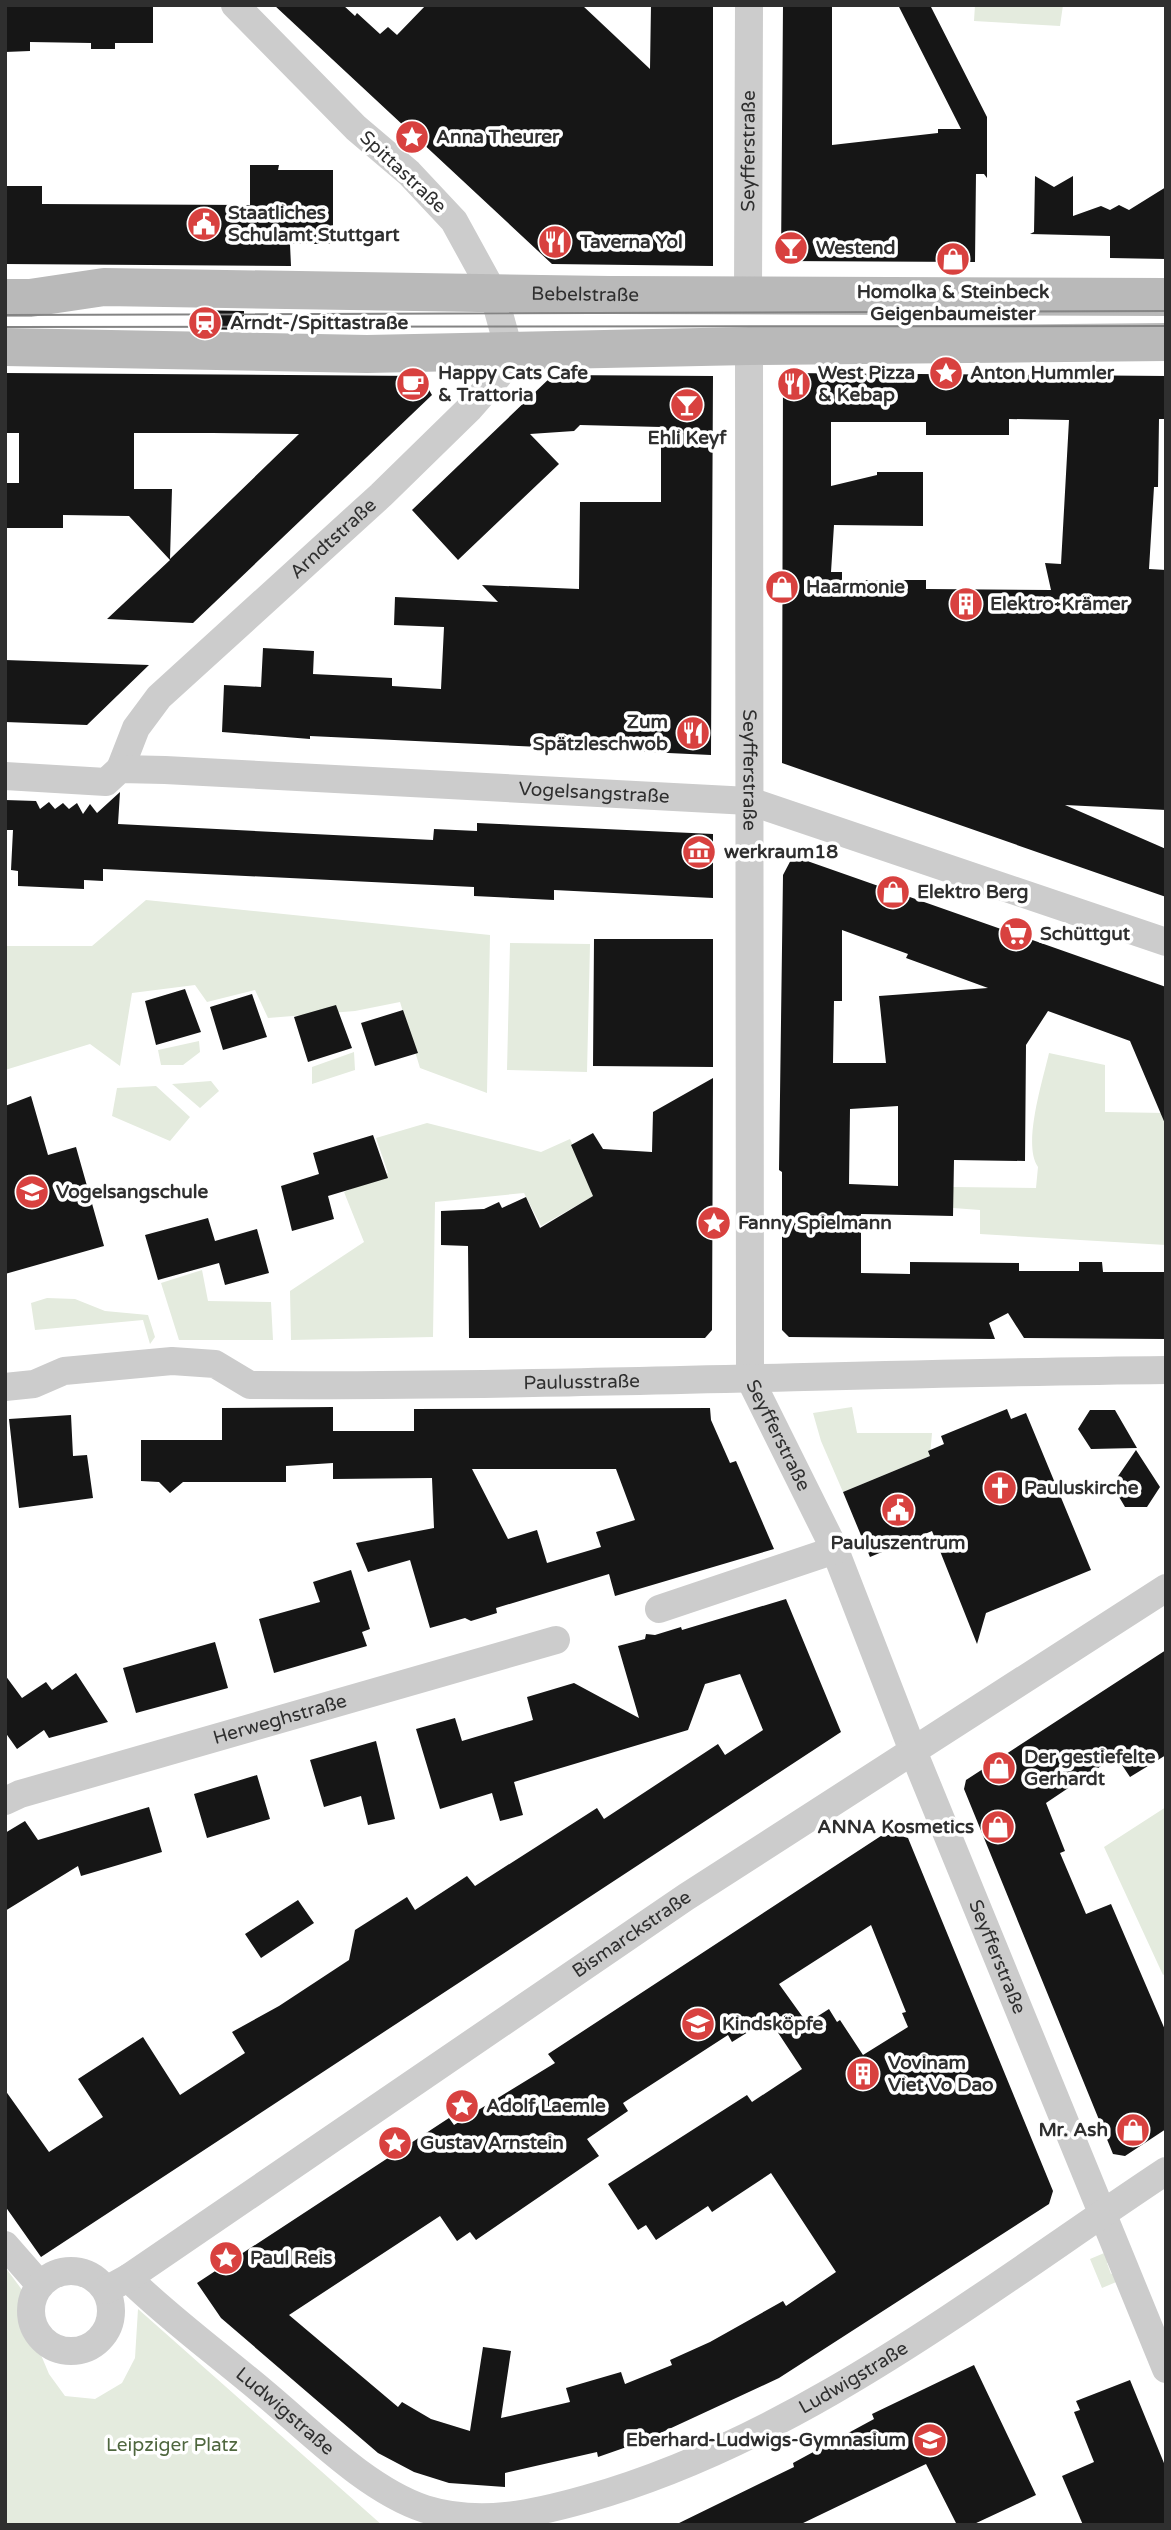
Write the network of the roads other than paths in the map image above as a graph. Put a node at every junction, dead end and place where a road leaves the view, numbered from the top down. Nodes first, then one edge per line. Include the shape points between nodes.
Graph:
1 (234, 5) edge
2 (749, 5) edge
3 (493, 292) junction
4 (748, 296) junction
5 (1166, 297) edge
6 (5, 298) edge
7 (1166, 342) edge
8 (749, 346) junction
9 (5, 348) edge
10 (509, 350) junction
11 (120, 769) junction
12 (5, 776) edge
13 (748, 801) junction
14 (1166, 942) edge
15 (1166, 1370) edge
16 (750, 1379) junction
17 (5, 1387) edge
18 (835, 1549) junction
19 (1166, 1588) edge
20 (659, 1609) dead end
21 (556, 1640) dead end
22 (913, 1751) junction
23 (5, 1801) edge
24 (1166, 2171) edge
25 (1102, 2213) junction
26 (5, 2245) edge
27 (117, 2284) junction
28 (40, 2285) junction
29 (1166, 2369) edge

1 - 3 street, Spittastraße via 454,221
2 - 4 street, Seyfferstraße
3 - 4 street, Bebelstraße
3 - 6 street, Bebelstraße via 104,286
3 - 10 street
4 - 5 street, Bebelstraße
7 - 8 street
8 - 10 street
8 - 13 street, Seyfferstraße
9 - 10 street via 367,354
10 - 11 street, Arndtstraße via 498,376 469,409 159,697 136,728
11 - 12 street, Vogelsangstraße via 106,782
11 - 13 street, Vogelsangstraße
13 - 14 street, Vogelsangstraße
13 - 16 street, Seyfferstraße
15 - 16 street, Paulusstraße
16 - 17 street, Paulusstraße via 250,1385 215,1364 172,1361 64,1371 34,1384
16 - 18 street, Seyfferstraße
18 - 20 street
18 - 22 street, Seyfferstraße
19 - 22 street, Bismarckstraße
21 - 23 street, Herweghstraße
22 - 25 street, Seyfferstraße
22 - 27 street, Bismarckstraße via 686,1897
24 - 25 street, Ludwigstraße
25 - 27 street, Ludwigstraße via 947,2320 765,2430 631,2487 534,2514 480,2519 424,2509 374,2483
25 - 29 street, Seyfferstraße
26 - 28 street
27 - 28 street via 66,2271
27 - 28 street via 108,2328 96,2343 79,2351 60,2350 38,2336 31,2300

